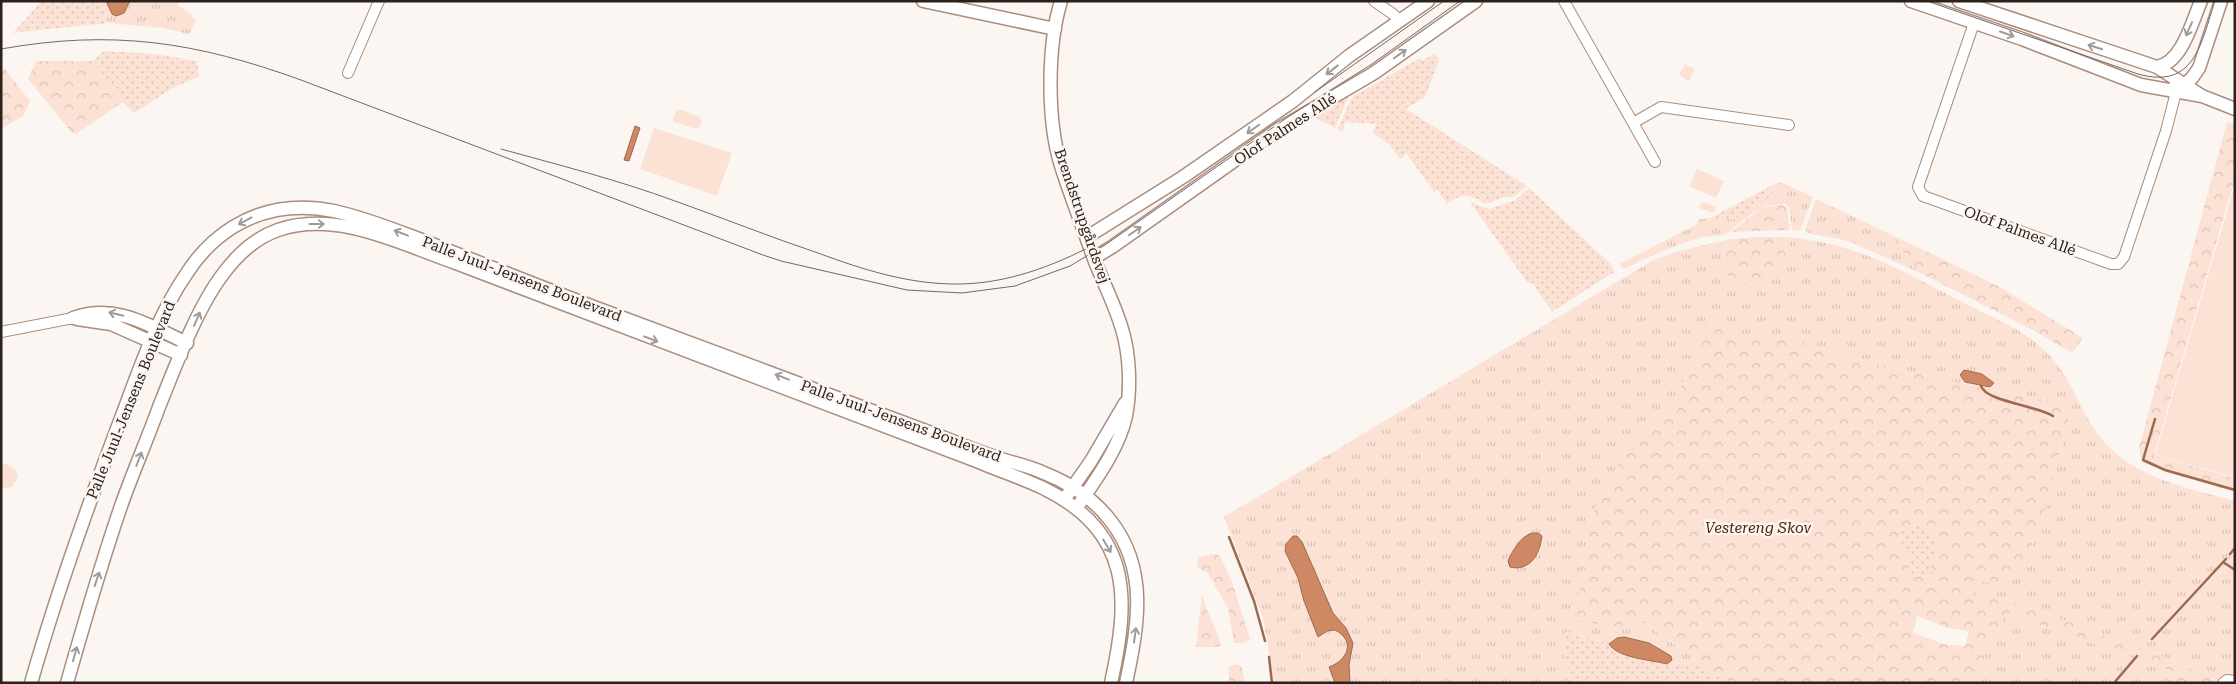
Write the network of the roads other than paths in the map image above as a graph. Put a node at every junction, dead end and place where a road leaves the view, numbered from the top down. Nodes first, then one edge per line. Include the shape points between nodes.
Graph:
1 (379, 1) edge
2 (923, 1) edge
3 (1061, 1) edge
4 (1374, 1) edge
5 (1428, 1) edge
6 (1476, 1) edge
7 (1911, 1) edge
8 (1959, 1) edge
9 (2201, 1) edge
10 (2220, 1) edge
11 (1568, 3) edge
12 (1400, 21) junction
13 (1974, 23) junction
14 (1055, 29) junction
15 (2158, 67) junction
16 (348, 73) dead end
17 (2180, 88) junction
18 (2235, 109) edge
19 (1633, 123) junction
20 (1789, 125) dead end
21 (1655, 162) dead end
22 (1087, 237) junction
23 (1094, 258) junction
24 (72, 318) junction
25 (158, 330) junction
26 (1, 332) edge
27 (152, 342) junction
28 (184, 349) junction
29 (1127, 399) junction
30 (1075, 494) junction
31 (2235, 681) edge
32 (31, 683) edge
33 (67, 683) edge
34 (1111, 683) edge
35 (1126, 683) edge
36 (2223, 683) edge

1 - 16 street
2 - 14 street
3 - 14 street, Brendstrupgårdsvej
4 - 12 street
5 - 12 street, Olof Palmes Allé
23 -> 6 street, Olof Palmes Allé via 1287,124 1374,73
7 - 13 street
15 -> 8 street
9 -> 15 street via 2176,56
10 - 17 street via 2199,68
11 - 19 street
12 -> 22 street, Olof Palmes Allé via 1183,177
13 -> 17 street via 2141,85
13 - 17 street, Olof Palmes Allé via 1918,187 1920,192 1923,196 2111,264 2118,264 2124,258
14 - 22 street, Brendstrupgårdsvej via 1052,59 1054,132 1061,165
15 - 17 street via 2171,75
17 - 18 street
19 - 20 street via 1661,107
19 - 21 street
22 - 23 street, Brendstrupgårdsvej
23 - 29 street, Brendstrupgårdsvej via 1122,330 1128,365
25 -> 24 street via 109,312 89,312
24 - 26 street
24 - 27 street via 111,324
25 - 27 street, Palle Juul-Jensens Boulevard
25 - 28 street
30 -> 25 street, Palle Juul-Jensens Boulevard via 1022,464 933,434 378,224 333,211 295,207 274,210 255,215 235,226 215,240 194,262
27 - 28 street
27 - 32 street, Palle Juul-Jensens Boulevard via 92,493
28 -> 30 street, Palle Juul-Jensens Boulevard via 211,292 250,245 278,230 331,224 372,233 453,262 979,462 1036,476
33 -> 28 street, Palle Juul-Jensens Boulevard via 122,504
29 - 30 street, Brendstrupgårdsvej
29 - 30 street, Brendstrupgårdsvej via 1123,426 1104,467
30 -> 34 street via 1076,509 1109,547 1120,579 1122,618
35 -> 30 street, Palle Juul-Jensens Boulevard via 1138,620 1136,576 1122,538 1110,520
31 - 36 street

